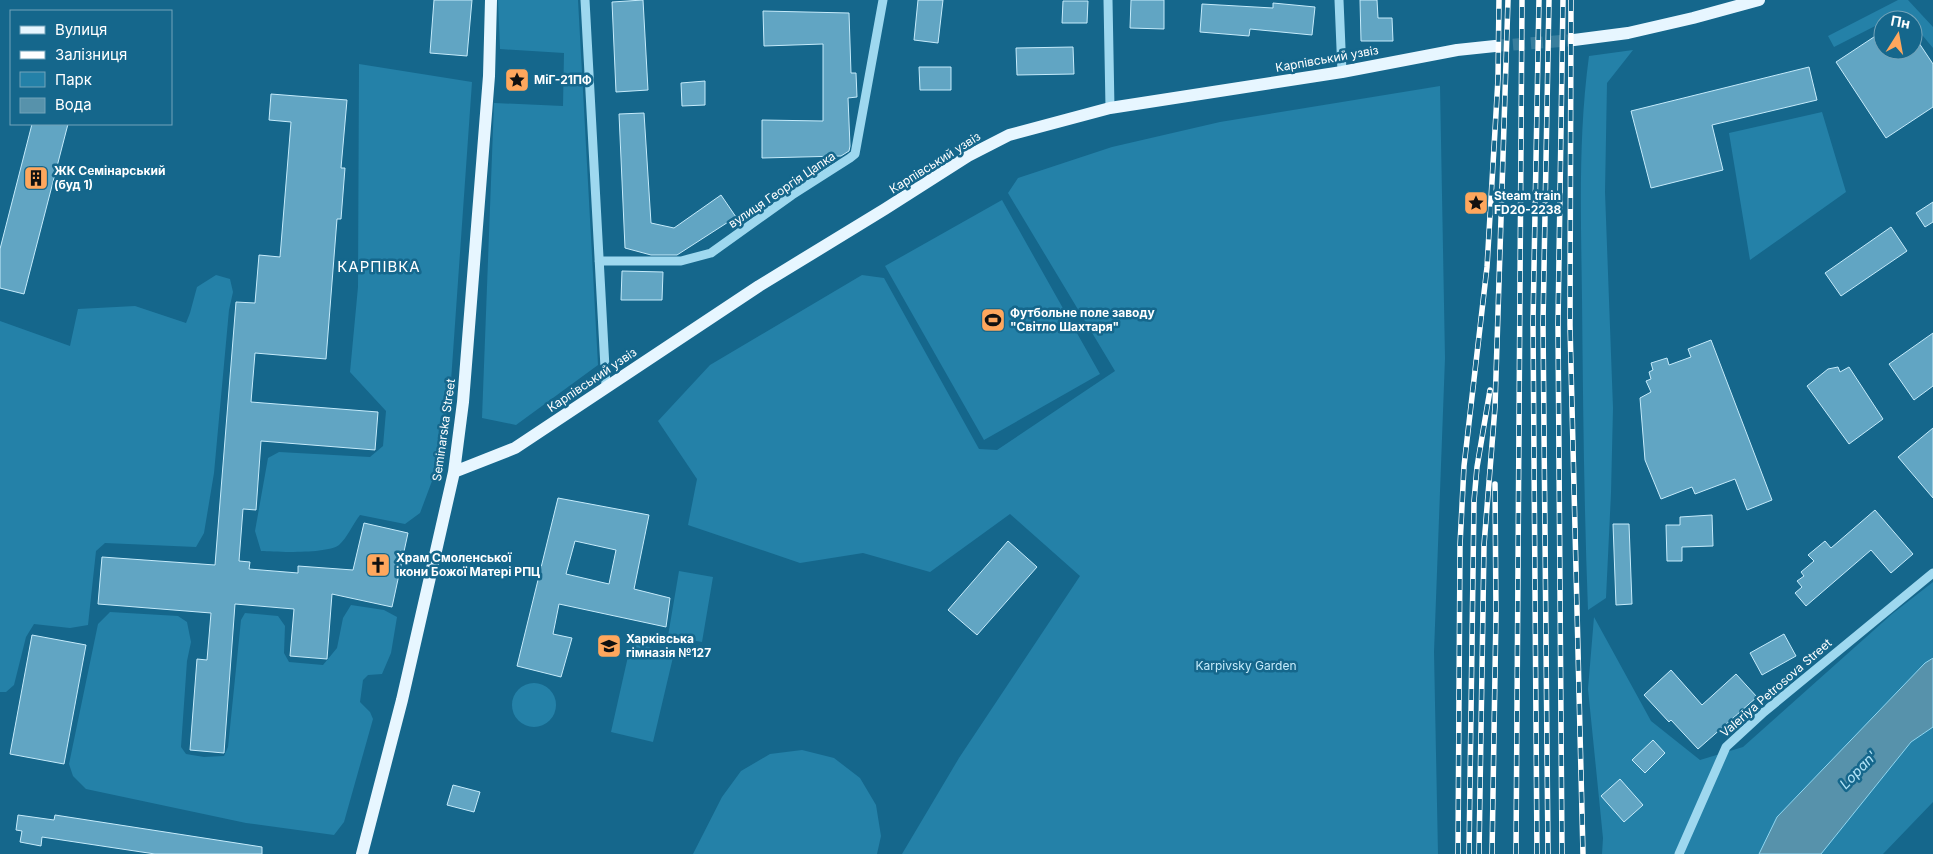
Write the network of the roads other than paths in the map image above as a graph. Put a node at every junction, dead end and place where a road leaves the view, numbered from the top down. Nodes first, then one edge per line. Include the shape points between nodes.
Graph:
1 (491, 0) edge
2 (585, 0) edge
3 (883, 0) edge
4 (1108, 0) edge
5 (1339, 0) edge
6 (1759, 0) edge
7 (1574, 40) tunnel mouth
8 (1495, 46) tunnel mouth
9 (1342, 72) junction
10 (1110, 108) junction
11 (599, 261) junction
12 (606, 386) junction
13 (454, 472) junction
14 (1933, 573) edge
15 (362, 854) edge
16 (1679, 854) edge

1 - 13 main road, Seminarska Street via 463,402
2 - 11 street
3 - 11 street, вулиця Георгія Цапка via 855,154 712,253 681,261
4 - 10 street
5 - 9 street
6 - 7 main road via 1637,31
8 - 9 main road, Карпівський узвіз
9 - 10 main road, Карпівський узвіз
10 - 12 main road, Карпівський узвіз via 1010,135 968,156
11 - 12 street
12 - 13 main road, Карпівський узвіз via 515,448
13 - 15 main road, Seminarska Street via 402,700
14 - 16 street, Valeriya Petrosova Street via 1726,747

